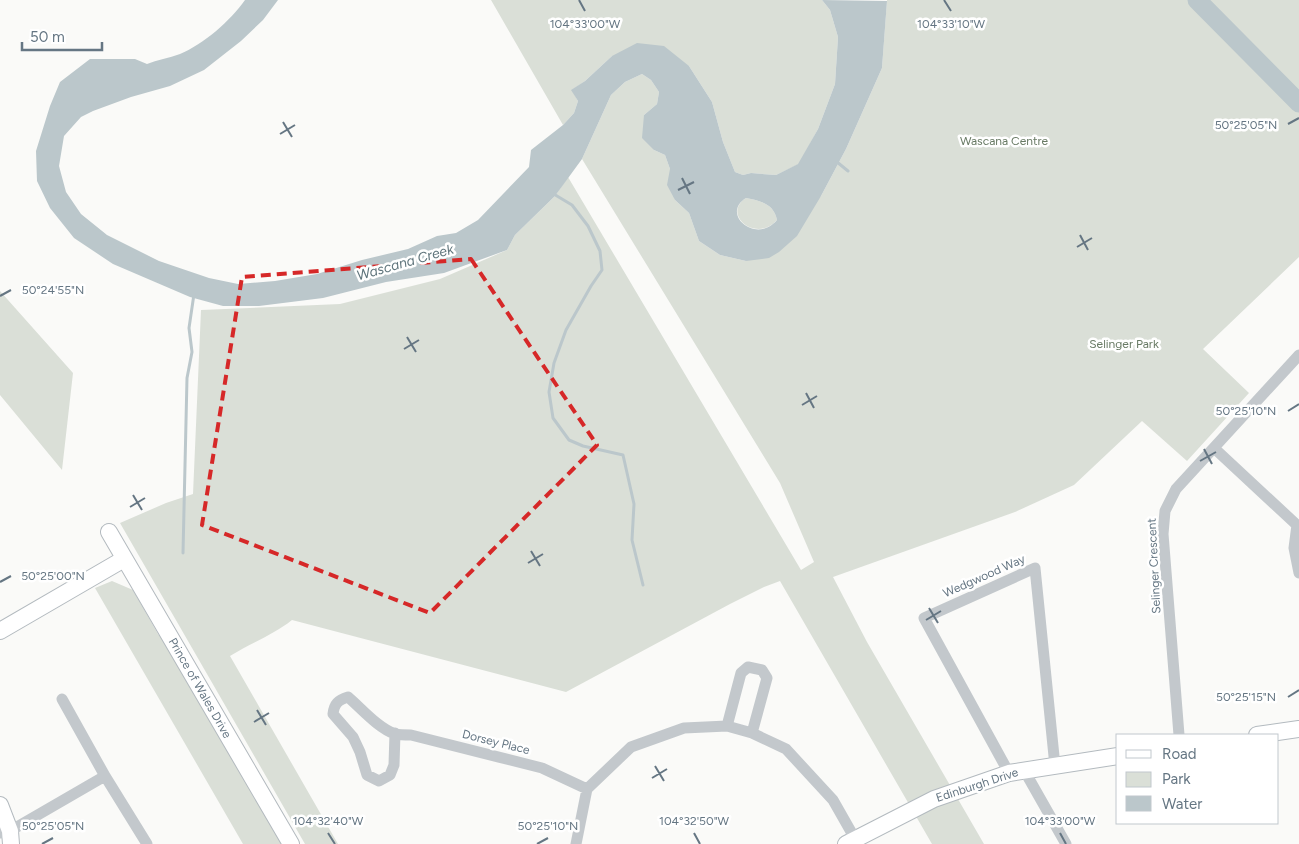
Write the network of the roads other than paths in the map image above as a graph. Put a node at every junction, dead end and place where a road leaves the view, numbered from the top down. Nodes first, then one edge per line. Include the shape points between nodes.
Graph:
1 (1299, 355) edge
2 (1214, 448) junction
3 (1298, 526) edge
4 (108, 532) dead end
5 (124, 559) junction
6 (1299, 573) edge
7 (0, 630) edge
8 (62, 699) dead end
9 (727, 726) junction
10 (1299, 729) edge
11 (752, 732) junction
12 (395, 734) junction
13 (1179, 734) edge
14 (1264, 734) edge
15 (1116, 756) edge
16 (1055, 766) junction
17 (1016, 772) junction
18 (105, 776) junction
19 (587, 789) junction
20 (0, 805) edge
21 (7, 836) edge
22 (853, 842) edge
23 (147, 844) edge
24 (291, 844) edge
25 (576, 844) edge
26 (1066, 844) edge

1 - 2 street, Selinger Crescent
2 - 3 street
2 - 13 street, Selinger Crescent via 1176,489 1165,511 1163,534
3 - 6 street via 1294,548
4 - 5 street, Prince of Wales Drive
5 - 7 street
5 - 24 street, Prince of Wales Drive
8 - 18 street
9 - 11 street
9 - 11 street via 741,673 748,667 762,670 767,678
9 - 19 street via 684,728 631,747
10 - 14 street
11 - 22 street via 786,749 832,800
12 - 12 street, Dorsey Place via 377,724 348,697 334,706 333,714 353,737 367,775 379,781 390,776 394,765
12 - 19 street, Dorsey Place via 411,735 542,768
15 - 16 street, Edinburgh Drive
16 - 17 street, Edinburgh Drive
16 - 17 street, Wedgwood Way via 1036,568 924,618
17 - 22 street, Edinburgh Drive via 934,799
17 - 26 street
18 - 21 street
18 - 23 street
19 - 25 street
20 - 21 street

